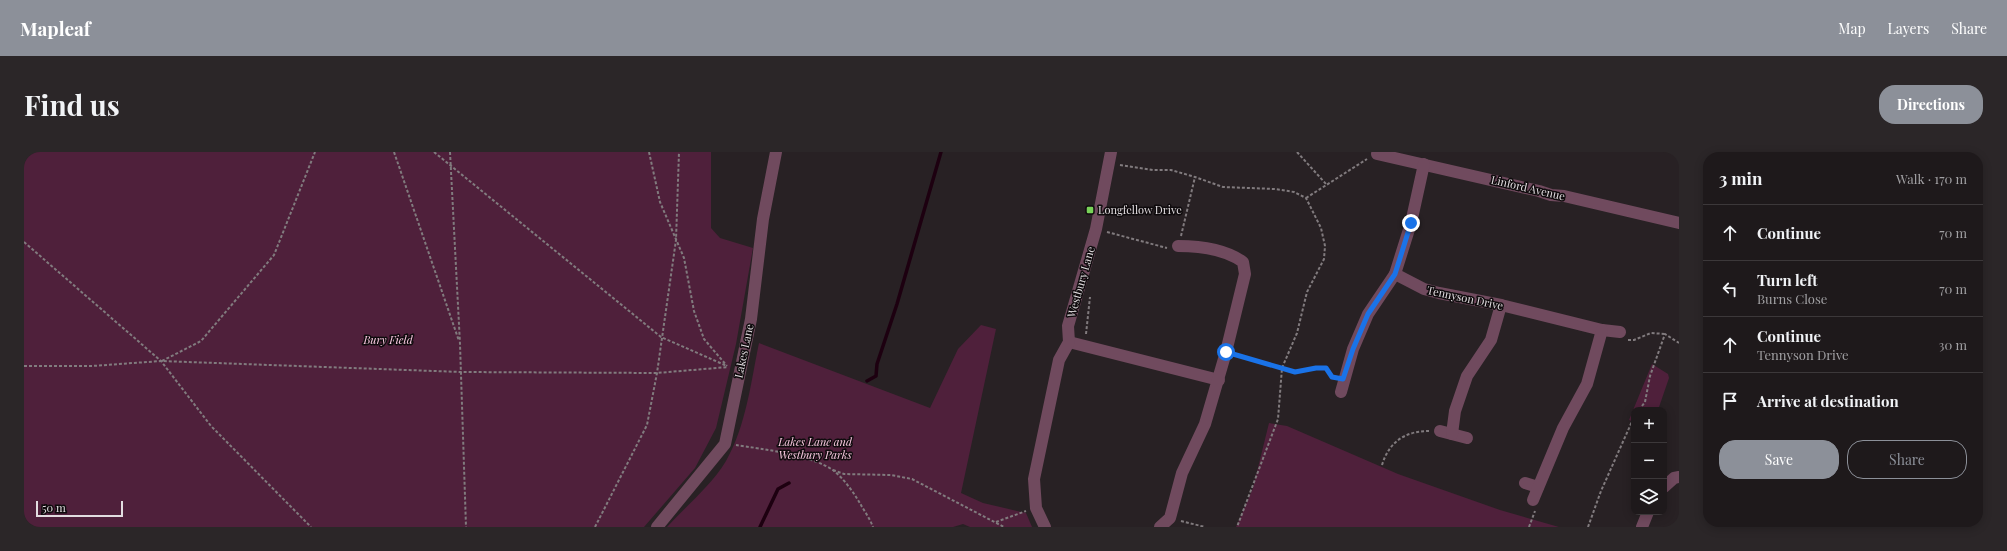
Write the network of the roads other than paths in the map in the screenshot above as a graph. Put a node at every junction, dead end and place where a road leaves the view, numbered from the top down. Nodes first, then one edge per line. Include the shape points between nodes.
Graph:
1 (776, 152) edge
2 (1111, 152) edge
3 (1377, 154) road end
4 (1424, 164) junction
5 (1679, 223) edge
6 (1178, 246) road end
7 (1395, 274) junction
8 (1501, 305) junction
9 (1602, 330) junction
10 (1620, 332) road end
11 (1069, 342) junction
12 (1219, 380) junction
13 (1341, 392) dead end
14 (1440, 431) road end
15 (1452, 434) junction
16 (1467, 438) dead end
17 (1679, 477) edge
18 (1525, 482) dead end
19 (1667, 485) edge
20 (1538, 487) junction
21 (1533, 500) road end
22 (1647, 515) edge
23 (657, 527) edge
24 (1045, 527) edge
25 (1160, 527) edge
26 (1642, 527) edge

1 - 23 street, Lakes Lane via 763,219 751,319 725,444
2 - 11 street, Westbury Lane via 1096,229 1068,326
3 - 4 street, Linford Avenue
4 - 5 street, Linford Avenue
4 - 7 street via 1411,223
6 - 12 street via 1199,246 1235,256 1243,262 1245,274
7 - 8 street, Tennyson Drive via 1424,289
7 - 13 street via 1368,314 1337,378
8 - 9 street, Tennyson Drive
8 - 15 street via 1491,340 1467,376 1455,411
9 - 10 street, Tennyson Drive
9 - 20 street via 1587,384 1563,428
11 - 12 street
11 - 24 street, Westbury Lane via 1059,360 1034,479 1036,508
12 - 25 street via 1204,424 1182,473 1170,518
14 - 15 street
15 - 16 street
17 - 19 street
18 - 20 street
20 - 21 street
22 - 26 street

